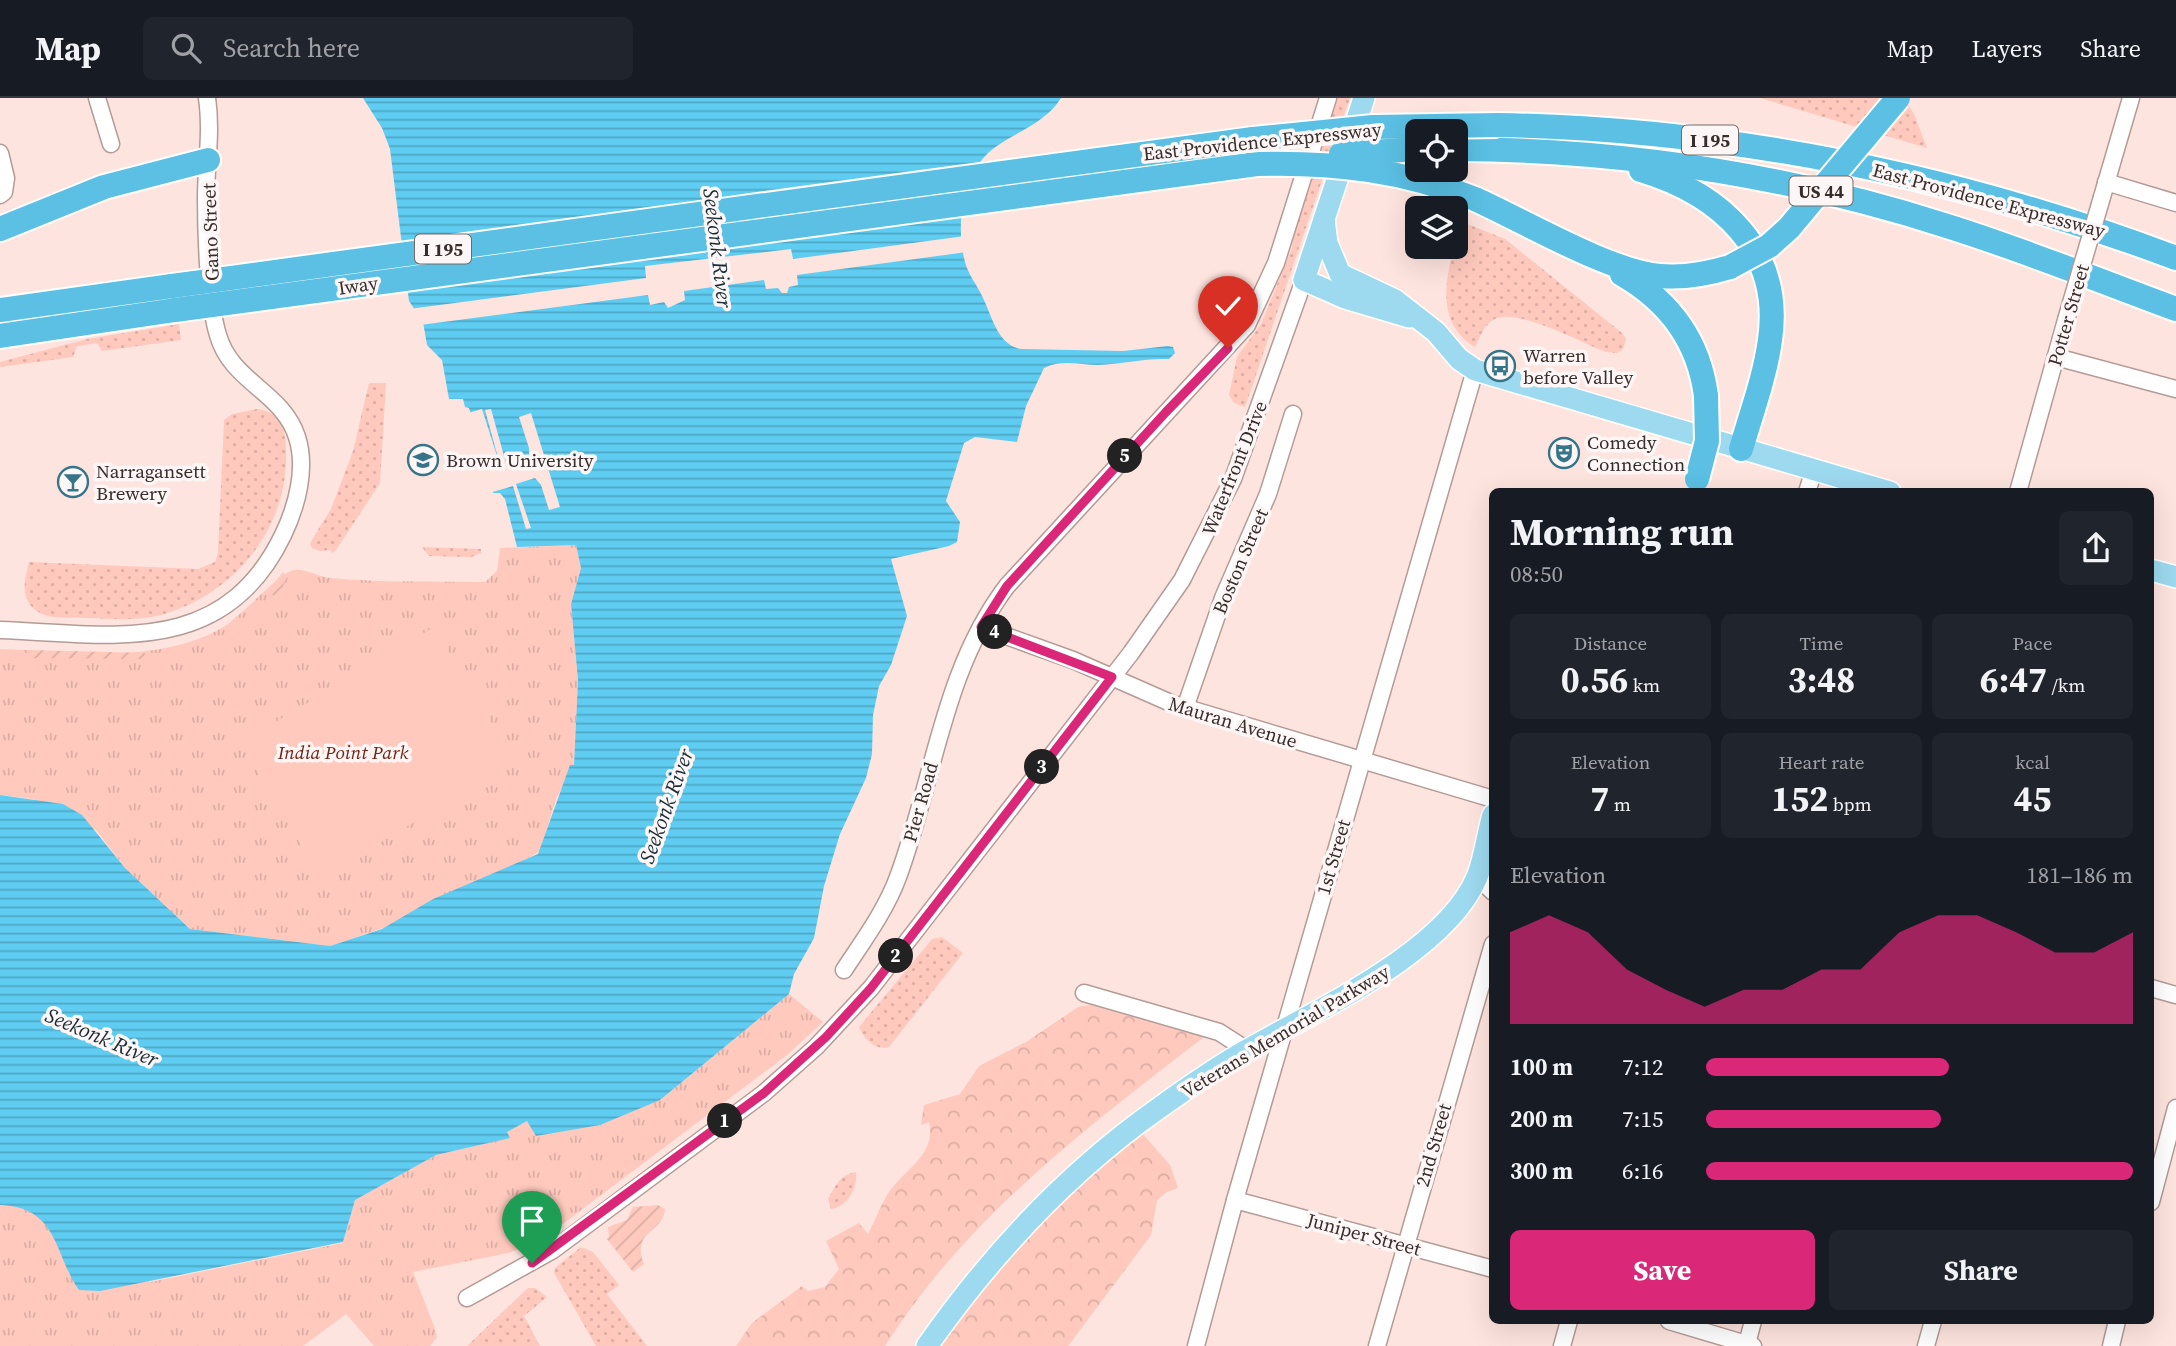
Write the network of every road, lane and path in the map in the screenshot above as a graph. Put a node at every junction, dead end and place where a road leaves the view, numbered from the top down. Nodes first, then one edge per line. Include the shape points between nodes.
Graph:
1 (97, 98) edge
2 (207, 98) edge
3 (1328, 98) edge
4 (1364, 98) edge
5 (1898, 98) edge
6 (2130, 98) edge
7 (111, 144) dead end
8 (1468, 149) edge
9 (1405, 150) edge
10 (0, 153) edge
11 (1558, 153) junction
12 (208, 160) junction
13 (1257, 164) junction
14 (3, 190) edge
15 (2104, 190) junction
16 (2176, 202) edge
17 (714, 212) joint
18 (1324, 219) junction
19 (0, 229) edge
20 (717, 237) joint
21 (1567, 242) junction
22 (2176, 258) edge
23 (1304, 280) junction
24 (1351, 281) junction
25 (174, 298) junction
26 (2176, 309) edge
27 (0, 310) edge
28 (1417, 319) junction
29 (0, 336) edge
30 (2056, 357) junction
31 (1475, 370) junction
32 (2176, 389) edge
33 (1293, 414) dead end
34 (1741, 449) junction
35 (1814, 470) junction
36 (1694, 486) edge
37 (1808, 488) edge
38 (1877, 488) edge
39 (2019, 488) edge
40 (2154, 571) edge
41 (2176, 577) edge
42 (981, 627) junction
43 (0, 630) edge
44 (1112, 677) junction
45 (1185, 708) junction
46 (1362, 760) junction
47 (1489, 798) edge
48 (1489, 830) edge
49 (1489, 866) edge
50 (1477, 877) junction
51 (1489, 888) edge
52 (1489, 958) edge
53 (844, 970) dead end
54 (2154, 989) edge
55 (1084, 993) dead end
56 (2176, 995) edge
57 (1284, 1031) junction
58 (1247, 1050) junction
59 (2176, 1108) edge
60 (2154, 1191) edge
61 (1235, 1200) junction
62 (1405, 1244) junction
63 (1489, 1268) edge
64 (467, 1298) dead end
65 (1568, 1324) edge
66 (1679, 1324) edge
67 (1754, 1324) edge
68 (1932, 1324) edge
69 (2117, 1324) edge
70 (1750, 1345) edge
71 (927, 1346) edge
72 (1196, 1346) edge
73 (1377, 1346) edge
74 (1562, 1346) edge
75 (1926, 1346) edge
76 (2110, 1346) edge

1 - 7 street
2 - 12 street, Gano Street
3 - 42 street, Pier Road via 1276,263 1247,325 1007,586
4 - 18 main road, Waterfront Drive
5 - 21 highway, US 44, bridge via 1789,228 1763,250 1730,267 1689,276 1646,274
6 - 15 street, Potter Street
8 - 11 highway, East Providence Expressway / I 195
9 - 13 highway, East Providence Expressway / I 195, bridge
10 - 14 street
11 - 26 highway, East Providence Expressway / I 195 via 1700,168 1861,201 1974,234
11 - 34 highway via 1630,167 1686,187 1719,207 1751,243 1767,284 1771,327
12 - 19 highway via 115,183
12 - 43 street, Gano Street via 206,198 219,341 239,374 284,410 300,448 299,485 289,521 257,574 224,605 200,619 126,636
13 - 20 highway, East Providence Expressway / I 195
13 - 21 highway, US 44, bridge via 1365,168 1423,180 1475,198
15 - 16 street
15 - 30 street, Potter Street, bridge
17 - 22 highway, East Providence Expressway / I 195, bridge via 1320,131 1498,125 1687,138 1862,165 2054,215
17 - 25 highway, Iway / I 195, bridge
18 - 23 main road, Waterfront Drive
18 - 24 main road via 1332,261
20 - 25 highway, Iway / I 195, bridge
21 - 36 highway, bridge via 1635,281 1672,314 1693,347 1706,396 1707,441
23 - 24 main road
23 - 28 main road via 1358,303
23 - 44 street, Waterfront Drive via 1220,509 1174,593
24 - 28 main road via 1395,300
25 - 27 highway, Iway / I 195
25 - 29 highway, Iway / I 195
28 - 31 main road
30 - 32 street
30 - 39 street, Potter Street
31 - 34 main road
31 - 46 street, 1st Street
33 - 45 street, Boston Street via 1268,494 1223,598
34 - 35 main road
35 - 37 street
35 - 38 main road
40 - 41 main road
42 - 44 street, Mauran Avenue
42 - 53 street, Pier Road via 950,704 897,879
44 - 45 street, Mauran Avenue
44 - 64 street, Waterfront Drive via 871,988 816,1046 764,1093 553,1250
45 - 46 street, Mauran Avenue
46 - 47 street, Mauran Avenue
46 - 57 street, 1st Street
48 - 50 main road, Veterans Memorial Parkway
49 - 50 street
50 - 51 street
50 - 57 main road, Veterans Memorial Parkway via 1451,914 1409,954
52 - 62 street, 2nd Street
54 - 56 street
55 - 58 street via 1219,1032
57 - 58 main road, Veterans Memorial Parkway
57 - 61 street, 1st Street
58 - 71 main road, Veterans Memorial Parkway via 1157,1109 1055,1196 1011,1238
59 - 60 street
61 - 62 street, Juniper Street
61 - 72 street, 1st Street
62 - 63 street, Juniper Street
62 - 73 street, 2nd Street
65 - 74 street
66 - 70 street
67 - 70 street
68 - 75 street
69 - 76 street

